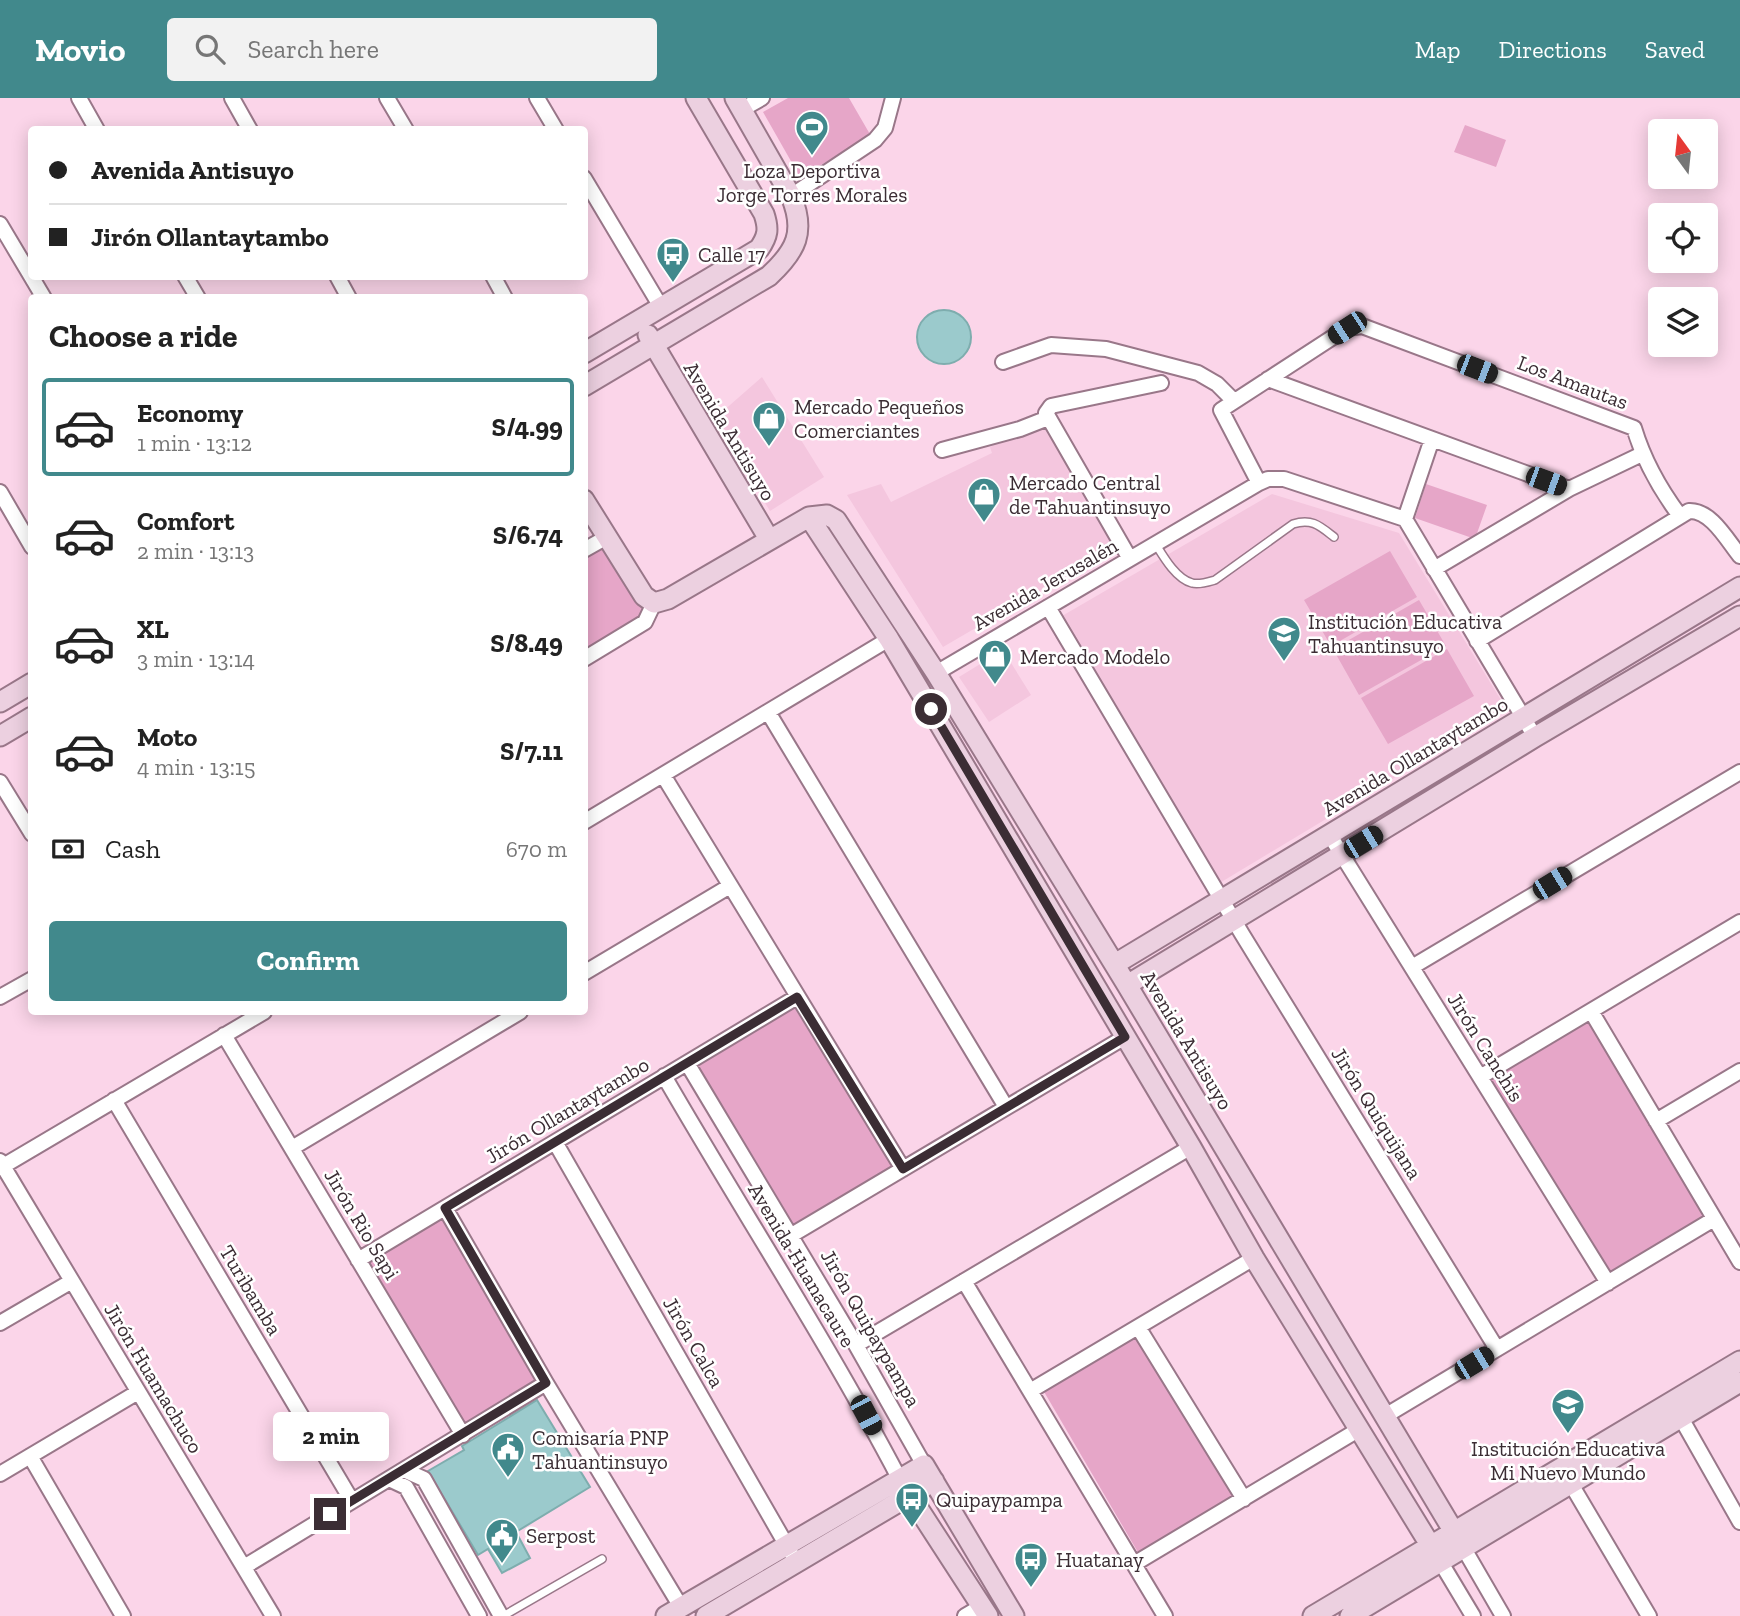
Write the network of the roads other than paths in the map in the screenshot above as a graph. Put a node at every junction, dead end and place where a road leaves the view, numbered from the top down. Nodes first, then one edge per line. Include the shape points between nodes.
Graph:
1 (79, 98) edge
2 (232, 98) edge
3 (387, 98) edge
4 (537, 98) edge
5 (696, 98) edge
6 (762, 98) edge
7 (892, 98) edge
8 (738, 104) edge
9 (95, 126) edge
10 (248, 126) edge
11 (403, 126) edge
12 (554, 126) edge
13 (588, 185) edge
14 (791, 196) junction
15 (0, 224) edge
16 (28, 271) edge
17 (661, 307) junction
18 (639, 320) junction
19 (653, 345) junction
20 (588, 351) edge
21 (1003, 362) dead end
22 (1268, 379) junction
23 (1161, 383) dead end
24 (588, 384) edge
25 (1234, 401) junction
26 (1049, 412) junction
27 (1432, 439) junction
28 (942, 450) dead end
29 (1642, 454) junction
30 (1259, 483) junction
31 (1569, 489) junction
32 (0, 492) edge
33 (588, 506) edge
34 (1679, 516) junction
35 (809, 517) junction
36 (1405, 519) junction
37 (607, 537) junction
38 (1334, 537) dead end
39 (769, 539) junction
40 (28, 540) edge
41 (1155, 544) junction
42 (588, 548) edge
43 (1740, 556) edge
44 (1130, 559) junction
45 (1434, 569) junction
46 (1740, 587) edge
47 (654, 603) junction
48 (1048, 607) junction
49 (1740, 617) edge
50 (890, 639) junction
51 (1477, 642) junction
52 (588, 657) edge
53 (936, 673) junction
54 (28, 685) edge
55 (0, 702) edge
56 (768, 712) junction
57 (1523, 718) junction
58 (28, 719) edge
59 (0, 736) edge
60 (1535, 737) junction
61 (1740, 772) edge
62 (663, 775) junction
63 (0, 782) edge
64 (588, 820) edge
65 (28, 828) edge
66 (1329, 834) junction
67 (1342, 855) junction
68 (730, 886) junction
69 (1221, 899) junction
70 (1234, 921) junction
71 (1740, 922) edge
72 (1115, 964) junction
73 (1412, 967) junction
74 (588, 971) edge
75 (28, 981) edge
76 (1127, 985) junction
77 (0, 997) edge
78 (797, 997) junction
79 (1591, 1011) junction
80 (259, 1015) edge
81 (515, 1015) edge
82 (225, 1035) junction
83 (1125, 1037) junction
84 (687, 1063) junction
85 (1740, 1071) edge
86 (664, 1076) junction
87 (1480, 1077) junction
88 (114, 1100) junction
89 (1006, 1107) junction
90 (1656, 1121) junction
91 (555, 1142) junction
92 (1191, 1147) junction
93 (292, 1148) junction
94 (1, 1165) edge
95 (903, 1169) junction
96 (445, 1208) junction
97 (1714, 1219) junction
98 (790, 1236) junction
99 (1254, 1258) junction
100 (358, 1260) junction
101 (1740, 1262) edge
102 (72, 1281) junction
103 (964, 1281) junction
104 (1608, 1283) junction
105 (0, 1323) edge
106 (1138, 1327) junction
107 (856, 1345) junction
108 (1497, 1349) junction
109 (1740, 1361) edge
110 (1740, 1382) edge
111 (546, 1383) junction
112 (1030, 1391) junction
113 (138, 1392) junction
114 (1385, 1416) junction
115 (1681, 1418) junction
116 (1358, 1430) junction
117 (463, 1434) junction
118 (30, 1456) junction
119 (404, 1470) junction
120 (929, 1473) junction
121 (0, 1474) edge
122 (389, 1479) junction
123 (1571, 1484) junction
124 (905, 1486) junction
125 (1244, 1499) junction
126 (352, 1501) junction
127 (1740, 1522) edge
128 (1458, 1540) junction
129 (786, 1544) junction
130 (1435, 1554) junction
131 (602, 1559) dead end
132 (797, 1562) junction
133 (1134, 1564) junction
134 (244, 1567) junction
135 (985, 1611) edge
136 (674, 1612) edge
137 (123, 1616) edge
138 (273, 1616) edge
139 (479, 1616) edge
140 (502, 1616) edge
141 (706, 1616) edge
142 (965, 1616) edge
143 (1014, 1616) edge
144 (1165, 1616) edge
145 (1313, 1616) edge
146 (1350, 1616) edge
147 (1473, 1616) edge
148 (1503, 1616) edge
149 (1649, 1616) edge

1 - 9 street
2 - 10 street
3 - 11 street
4 - 12 street
5 - 17 street via 764,214 767,237 759,249
6 - 8 street
7 - 14 street via 885,128 875,140
8 - 14 street
13 - 17 street
14 - 19 street via 799,227 794,247 783,263 769,276
15 - 16 street
17 - 18 street
18 - 19 street, Avenida Antisuyo
18 - 20 street
19 - 24 street
19 - 39 street, Avenida Antisuyo
21 - 25 street via 1051,345 1106,349 1198,373
22 - 25 street, Los Amautas
22 - 27 street
22 - 29 street, Los Amautas via 1347,328 1362,326 1634,428
23 - 26 street
25 - 30 street, Los Amautas via 1221,410
26 - 28 street via 1020,429
26 - 44 street
27 - 31 street
27 - 36 street
29 - 31 street
29 - 34 street, Los Amautas
30 - 36 street, Avenida Jerusalén via 1284,479
30 - 41 street, Avenida Jerusalén
31 - 45 street
32 - 40 street
33 - 37 street
34 - 43 street via 1689,511 1706,515
34 - 51 street
35 - 39 street
35 - 50 street
35 - 53 street, Avenida Antisuyo via 827,514 836,520
36 - 45 street
37 - 42 street
37 - 47 street via 644,596
38 - 41 lane via 1304,520 1201,584 1183,578
39 - 47 street
41 - 44 street, Avenida Jerusalén
44 - 48 street, Avenida Jerusalén
45 - 51 street
46 - 57 street, Avenida Ollantaytambo
47 - 52 street via 645,622
48 - 53 street, Avenida Jerusalén
48 - 69 street, Jirón Quiquijana
49 - 60 street
50 - 56 street
50 - 83 street
51 - 57 street
53 - 72 street, Avenida Antisuyo
54 - 55 street
56 - 62 street
56 - 89 street
57 - 60 street
57 - 66 street, Avenida Ollantaytambo
58 - 59 street
60 - 67 street
61 - 73 street
62 - 64 street
62 - 68 street
63 - 65 street
66 - 67 street, Jirón Canchis
66 - 69 street, Avenida Ollantaytambo
67 - 70 street
67 - 73 street, Jirón Canchis
68 - 74 street
68 - 78 street
69 - 70 street, Jirón Quiquijana
69 - 72 street, Avenida Ollantaytambo
70 - 76 street
70 - 108 street, Jirón Quiquijana
71 - 79 street
72 - 76 street, Avenida Antisuyo
73 - 87 street, Jirón Canchis
75 - 77 street
76 - 114 street, Avenida Antisuyo
78 - 84 street, Jirón Ollantaytambo
78 - 95 street
79 - 87 street
79 - 90 street
80 - 82 street
81 - 93 street
82 - 88 street
82 - 93 street, Jirón Rio Sapi
83 - 89 street
83 - 92 street
84 - 86 street, Jirón Ollantaytambo
84 - 98 street, Jirón Quipaypampa
85 - 90 street
86 - 91 street, Jirón Ollantaytambo
86 - 124 street, Avenida Huanacaure
87 - 104 street, Jirón Canchis
88 - 94 street
88 - 126 street, Turibamba
89 - 95 street
90 - 97 street
91 - 96 street, Jirón Ollantaytambo
91 - 129 street, Jirón Calca
92 - 99 street
92 - 103 street
93 - 100 street, Jirón Rio Sapi
94 - 102 street, Jirón Huamachuco
95 - 98 street
96 - 100 street, Jirón Ollantaytambo
96 - 111 street
97 - 101 street
97 - 104 street
98 - 107 street, Jirón Quipaypampa
99 - 106 street
99 - 116 street
100 - 117 street, Jirón Rio Sapi
102 - 105 street
102 - 113 street, Jirón Huamachuco
103 - 107 street
103 - 112 street
104 - 108 street
106 - 112 street
106 - 125 street
107 - 120 street, Jirón Quipaypampa
108 - 114 street
109 - 128 street
110 - 115 street
111 - 117 street
111 - 136 street
112 - 133 street
113 - 118 street
113 - 134 street, Jirón Huamachuco
114 - 128 street, Avenida Antisuyo
115 - 123 street
115 - 127 street
116 - 125 street
116 - 130 street
117 - 119 street
118 - 121 street
118 - 137 street
119 - 122 street
119 - 140 street via 424,1479
120 - 124 street
120 - 143 street, Jirón Quipaypampa
122 - 126 street
122 - 139 street via 406,1487
123 - 128 street
123 - 149 street
124 - 129 street
124 - 132 street
124 - 135 street
125 - 133 street
126 - 134 street
128 - 130 street
128 - 148 street, Avenida Antisuyo
129 - 132 street, Jirón Calca
129 - 136 street
130 - 145 street
130 - 146 street
130 - 147 street
131 - 140 lane
132 - 141 street
133 - 144 street
134 - 138 street, Jirón Huamachuco
135 - 142 street

